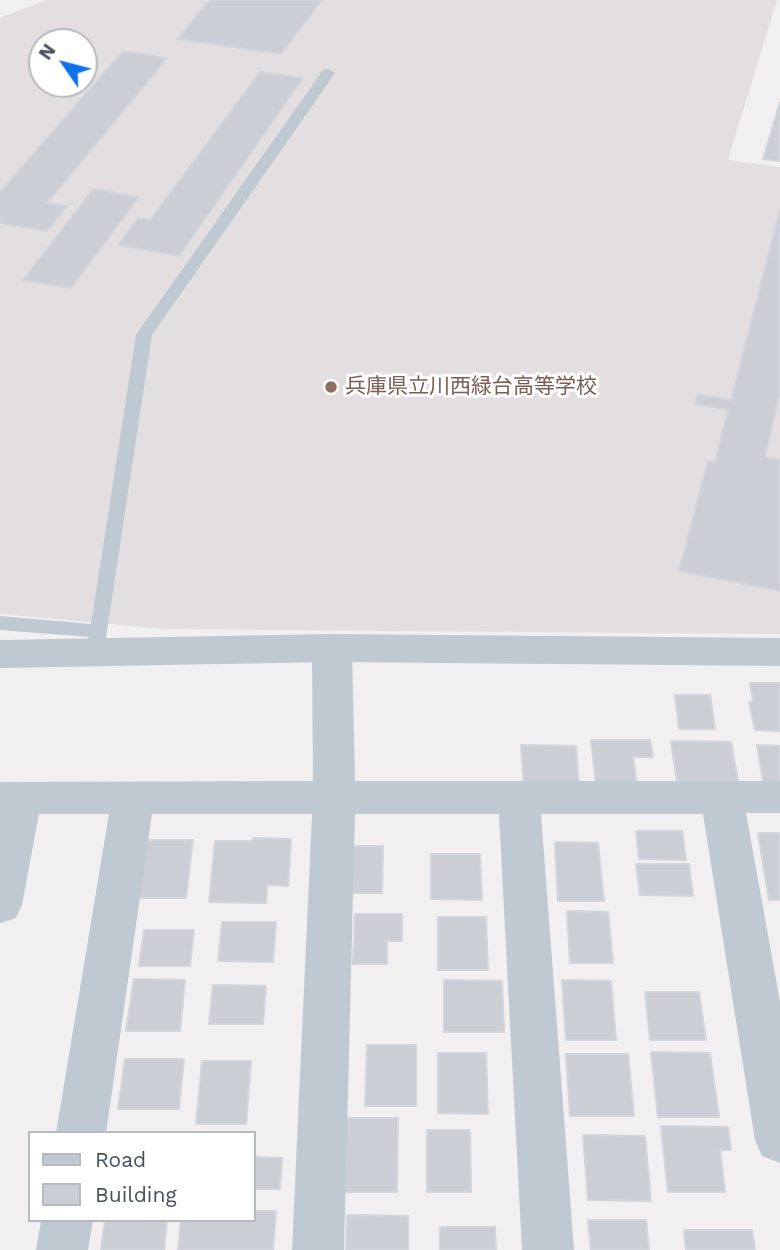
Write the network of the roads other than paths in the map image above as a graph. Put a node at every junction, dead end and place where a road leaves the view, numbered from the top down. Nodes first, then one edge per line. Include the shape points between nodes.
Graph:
1 (328, 74) dead end
2 (0, 623) edge
3 (97, 641) junction
4 (332, 648) junction
5 (780, 652) edge
6 (0, 654) edge
7 (334, 797) junction
8 (780, 797) edge
9 (11, 798) edge
10 (133, 798) junction
11 (519, 798) junction
12 (722, 798) junction
13 (0, 905) edge
14 (80, 1131) edge
15 (780, 1140) edge
16 (67, 1222) edge
17 (62, 1250) edge
18 (318, 1250) edge
19 (548, 1250) edge

1 - 3 lane via 144,335
2 - 3 lane
3 - 4 street
3 - 6 street
4 - 5 street
4 - 7 street
7 - 10 street
7 - 11 street
7 - 18 street
8 - 12 street
9 - 10 street
9 - 13 street
10 - 14 street
11 - 12 street
11 - 19 street
12 - 15 street
16 - 17 street

